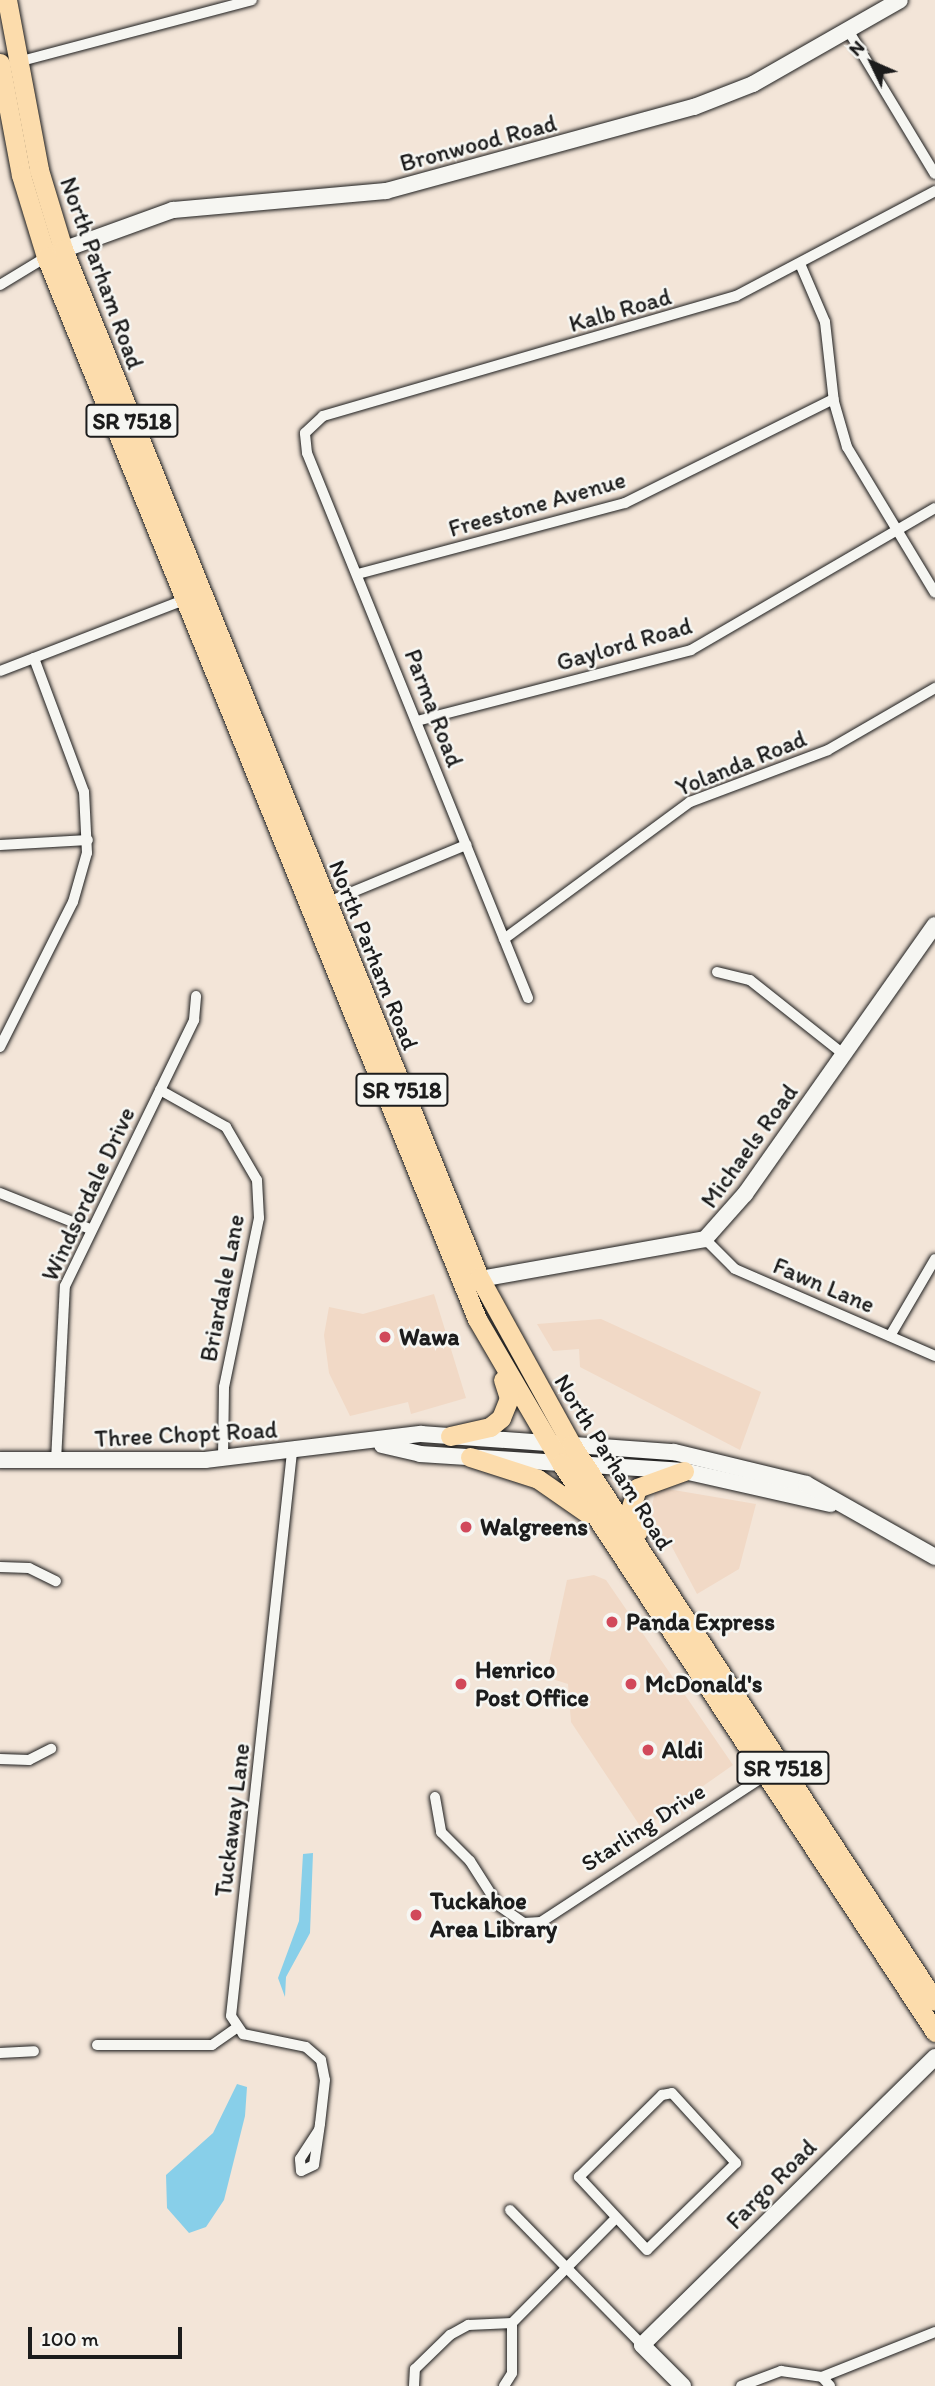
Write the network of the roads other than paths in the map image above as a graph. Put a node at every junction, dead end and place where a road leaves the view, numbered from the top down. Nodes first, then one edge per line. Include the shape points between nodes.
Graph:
1 (7, 0) edge
2 (252, 0) edge
3 (900, 0) edge
4 (848, 30) junction
5 (6, 64) edge
6 (935, 174) edge
7 (935, 191) edge
8 (54, 253) junction
9 (801, 266) junction
10 (0, 285) edge
11 (834, 399) junction
12 (305, 433) joint
13 (935, 508) edge
14 (897, 531) junction
15 (358, 574) junction
16 (935, 593) edge
17 (192, 597) junction
18 (34, 658) junction
19 (0, 671) edge
20 (935, 688) edge
21 (417, 721) junction
22 (88, 840) junction
23 (0, 845) edge
24 (466, 845) junction
25 (318, 906) junction
26 (935, 925) edge
27 (504, 939) junction
28 (717, 972) dead end
29 (196, 996) dead end
30 (528, 998) dead end
31 (0, 1047) edge
32 (841, 1052) junction
33 (160, 1090) junction
34 (0, 1193) edge
35 (90, 1229) junction
36 (705, 1239) junction
37 (935, 1259) edge
38 (470, 1281) junction
39 (890, 1336) junction
40 (935, 1356) edge
41 (499, 1358) junction
42 (450, 1436) junction
43 (548, 1443) junction
44 (374, 1444) junction
45 (571, 1444) junction
46 (292, 1452) junction
47 (470, 1457) junction
48 (223, 1458) junction
49 (0, 1460) edge
50 (56, 1461) junction
51 (561, 1463) junction
52 (584, 1464) junction
53 (684, 1471) junction
54 (846, 1508) junction
55 (601, 1524) junction
56 (935, 1557) edge
57 (0, 1567) edge
58 (56, 1581) dead end
59 (667, 1591) junction
60 (51, 1749) dead end
61 (0, 1759) edge
62 (773, 1770) junction
63 (435, 1797) dead end
64 (935, 2001) edge
65 (236, 2028) junction
66 (935, 2032) edge
67 (97, 2045) dead end
68 (34, 2051) dead end
69 (0, 2053) edge
70 (935, 2057) edge
71 (319, 2130) dead end
72 (510, 2210) dead end
73 (614, 2220) junction
74 (565, 2269) junction
75 (512, 2323) junction
76 (935, 2332) edge
77 (642, 2346) junction
78 (826, 2381) edge
79 (414, 2386) edge
80 (503, 2386) edge
81 (683, 2386) edge
82 (741, 2386) edge

1 - 5 highway, North Parham Road / SR 7518
2 - 5 street
3 - 4 street, Bronwood Road
4 - 6 street
4 - 8 street, Bronwood Road via 724,97 644,122 350,199 173,211
5 - 8 highway, North Parham Road / SR 7518 via 21,175
7 - 9 street, Kalb Road
8 - 10 street
8 - 17 highway, North Parham Road / SR 7518
9 - 11 street via 825,323
9 - 12 street, Kalb Road via 695,311 323,416
11 - 14 street via 847,447
11 - 15 street, Freestone Avenue via 625,503
12 - 15 street, Parma Road via 307,453
13 - 14 street, Gaylord Road
14 - 16 street
14 - 21 street, Gaylord Road via 691,650
15 - 21 street, Parma Road
17 - 18 street
17 - 25 highway, North Parham Road / SR 7518
18 - 19 street
18 - 22 street via 84,792
20 - 27 street, Yolanda Road via 828,750 690,802
21 - 24 street, Parma Road
22 - 23 street
22 - 31 street via 73,902
24 - 25 street
24 - 27 street, Parma Road
25 - 38 highway, North Parham Road / SR 7518
26 - 32 street, Michaels Road
27 - 30 street, Parma Road
28 - 32 street via 750,979
29 - 33 street, Windsordale Drive via 194,1020
32 - 36 street, Michaels Road via 745,1194
33 - 35 street, Windsordale Drive
33 - 48 street, Briardale Lane via 226,1127 257,1180 259,1218 224,1387
34 - 35 street
35 - 50 street, Windsordale Drive via 61,1302
36 - 38 street, Michaels Road
36 - 39 street, Fawn Lane via 735,1269
37 - 39 street
38 - 41 highway, North Parham Road / SR 7518
38 - 45 highway, North Parham Road / SR 7518
39 - 40 street, Fawn Lane
41 - 42 highway via 506,1411 490,1427
41 - 43 highway, North Parham Road / SR 7518
42 - 43 street, Three Chopt Road
42 - 44 street, Three Chopt Road
43 - 45 street, Three Chopt Road
43 - 51 highway, North Parham Road / SR 7518
44 - 46 street, Three Chopt Road
44 - 47 street, Three Chopt Road
45 - 52 highway, North Parham Road / SR 7518
45 - 54 street, Three Chopt Road via 732,1463 806,1484
46 - 48 street, Three Chopt Road
46 - 65 street, Tuckaway Lane via 230,2009
47 - 51 street, Three Chopt Road
47 - 55 highway via 538,1479
48 - 50 street, Three Chopt Road
49 - 50 street, Three Chopt Road
51 - 52 street, Three Chopt Road
51 - 55 highway, North Parham Road / SR 7518
52 - 53 street, Three Chopt Road
52 - 59 highway, North Parham Road / SR 7518
53 - 54 street, Three Chopt Road
53 - 59 highway via 643,1483 629,1507
54 - 56 street, Three Chopt Road
55 - 62 highway, North Parham Road / SR 7518
57 - 58 street via 29,1568
59 - 62 highway, North Parham Road / SR 7518
60 - 61 street via 29,1760
62 - 63 street, Starling Drive via 541,1922 524,1923 498,1905 470,1861 441,1832
62 - 64 highway, North Parham Road / SR 7518
62 - 66 highway, North Parham Road / SR 7518
65 - 67 street via 212,2045
65 - 71 street via 259,2040 306,2047 321,2060
68 - 69 street
70 - 77 street, Fargo Road
72 - 74 street
73 - 73 street via 579,2177 662,2095 672,2094 732,2152 735,2168 650,2249
73 - 74 street
74 - 75 street
74 - 77 street
75 - 79 street via 457,2330 415,2369
75 - 80 street via 512,2373
76 - 78 street
77 - 81 street
78 - 82 street via 773,2371

